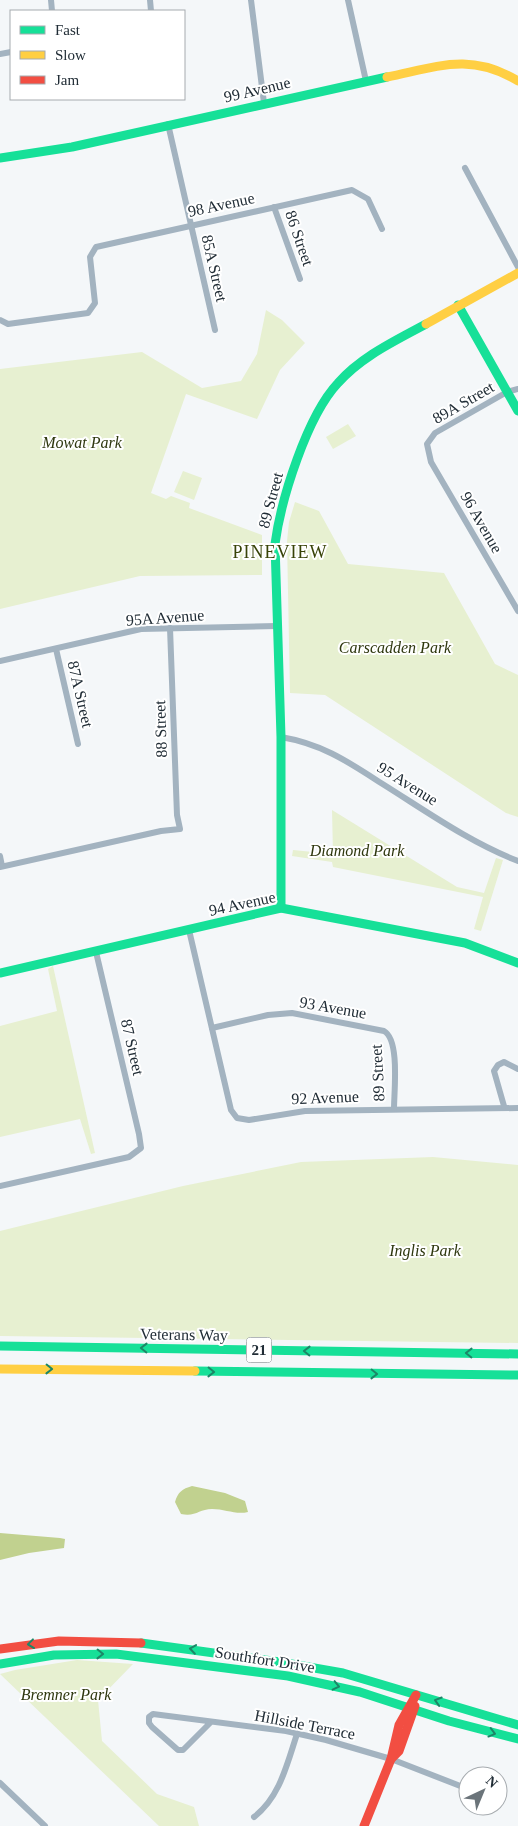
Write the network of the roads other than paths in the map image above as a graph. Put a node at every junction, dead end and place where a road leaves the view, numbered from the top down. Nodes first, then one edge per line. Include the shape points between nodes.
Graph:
1 (251, 0) edge
2 (348, 0) edge
3 (366, 81) junction
4 (518, 81) edge
5 (264, 103) junction
6 (168, 124) junction
7 (0, 158) edge
8 (465, 168) dead end
9 (274, 207) junction
10 (190, 224) junction
11 (382, 229) dead end
12 (518, 267) edge
13 (518, 273) edge
14 (300, 279) dead end
15 (458, 305) junction
16 (0, 320) edge
17 (215, 330) dead end
18 (518, 389) edge
19 (507, 392) junction
20 (518, 411) edge
21 (427, 444) joint
22 (518, 611) edge
23 (276, 626) junction
24 (170, 628) junction
25 (56, 649) junction
26 (0, 661) edge
27 (281, 737) junction
28 (78, 744) dead end
29 (0, 856) edge
30 (518, 861) edge
31 (1, 867) edge
32 (281, 908) junction
33 (189, 930) junction
34 (96, 952) junction
35 (518, 963) edge
36 (0, 973) edge
37 (212, 1028) junction
38 (390, 1035) joint
39 (518, 1069) edge
40 (504, 1106) junction
41 (518, 1108) edge
42 (394, 1109) junction
43 (0, 1186) edge
44 (0, 1346) edge
45 (518, 1354) edge
46 (0, 1369) edge
47 (518, 1375) edge
48 (0, 1649) edge
49 (0, 1664) edge
50 (416, 1695) junction
51 (411, 1708) junction
52 (211, 1722) junction
53 (518, 1725) edge
54 (297, 1734) junction
55 (518, 1739) edge
56 (391, 1759) junction
57 (0, 1783) edge
58 (458, 1785) edge
59 (254, 1818) dead end
60 (45, 1826) edge
61 (364, 1826) edge

1 - 5 street
2 - 3 street
3 - 4 street, 99 Avenue via 453,64 479,64
3 - 5 street, 99 Avenue
5 - 6 street, 99 Avenue
6 - 7 street, 99 Avenue via 72,147
6 - 10 street, 85A Street
8 - 12 street
9 - 10 street, 98 Avenue
9 - 11 street, 98 Avenue via 352,190 368,199
9 - 14 street, 86 Street
10 - 16 street, 98 Avenue via 96,247 90,257 95,303 88,313 8,324
10 - 17 street, 85A Street
13 - 15 street, 89 Street
15 - 19 street
15 - 23 street, 89 Street via 365,358 338,382 323,402 300,452 279,513 275,544
18 - 19 street, 89A Street
19 - 20 street
19 - 21 street, 89A Street via 434,433
21 - 22 street, 96 Avenue via 431,462
23 - 24 street, 95A Avenue
23 - 27 street, 89 Street
24 - 25 street, 95A Avenue via 141,629
24 - 31 street, 88 Street via 180,829
25 - 26 street, 95A Avenue
25 - 28 street, 87A Street
27 - 30 street, 95 Avenue via 307,741 336,755 488,850
27 - 32 street, 89 Street
29 - 31 street
32 - 33 street, 94 Avenue
32 - 35 street, 94 Avenue via 465,943
33 - 34 street, 94 Avenue
33 - 37 street
34 - 36 street, 94 Avenue
34 - 43 street, 87 Street via 140,1148 129,1156
37 - 38 street, 93 Avenue via 292,1013 381,1030
37 - 42 street, 92 Avenue via 231,1110 237,1118 249,1120 296,1111
38 - 42 street, 89 Street via 394,1045
39 - 40 street via 501,1063 494,1071
40 - 41 street, 92 Avenue
40 - 42 street, 92 Avenue
45 -> 44 street, Veterans Way / 21
46 -> 47 street, 21
50 -> 48 street, Southfort Drive via 316,1667 143,1642 88,1639
49 -> 51 street, Southfort Drive via 86,1653 142,1656 308,1680
50 - 51 street
53 -> 50 street, Southfort Drive
51 -> 55 street, Southfort Drive
51 - 56 street via 399,1751
52 - 52 street, Hillside Terrace via 183,1750 178,1750 152,1727 149,1717 152,1714
52 - 54 street, Hillside Terrace
54 - 56 street, Hillside Terrace
54 - 59 street via 276,1793
56 - 58 street, Hillside Terrace
56 - 61 street
57 - 60 street

